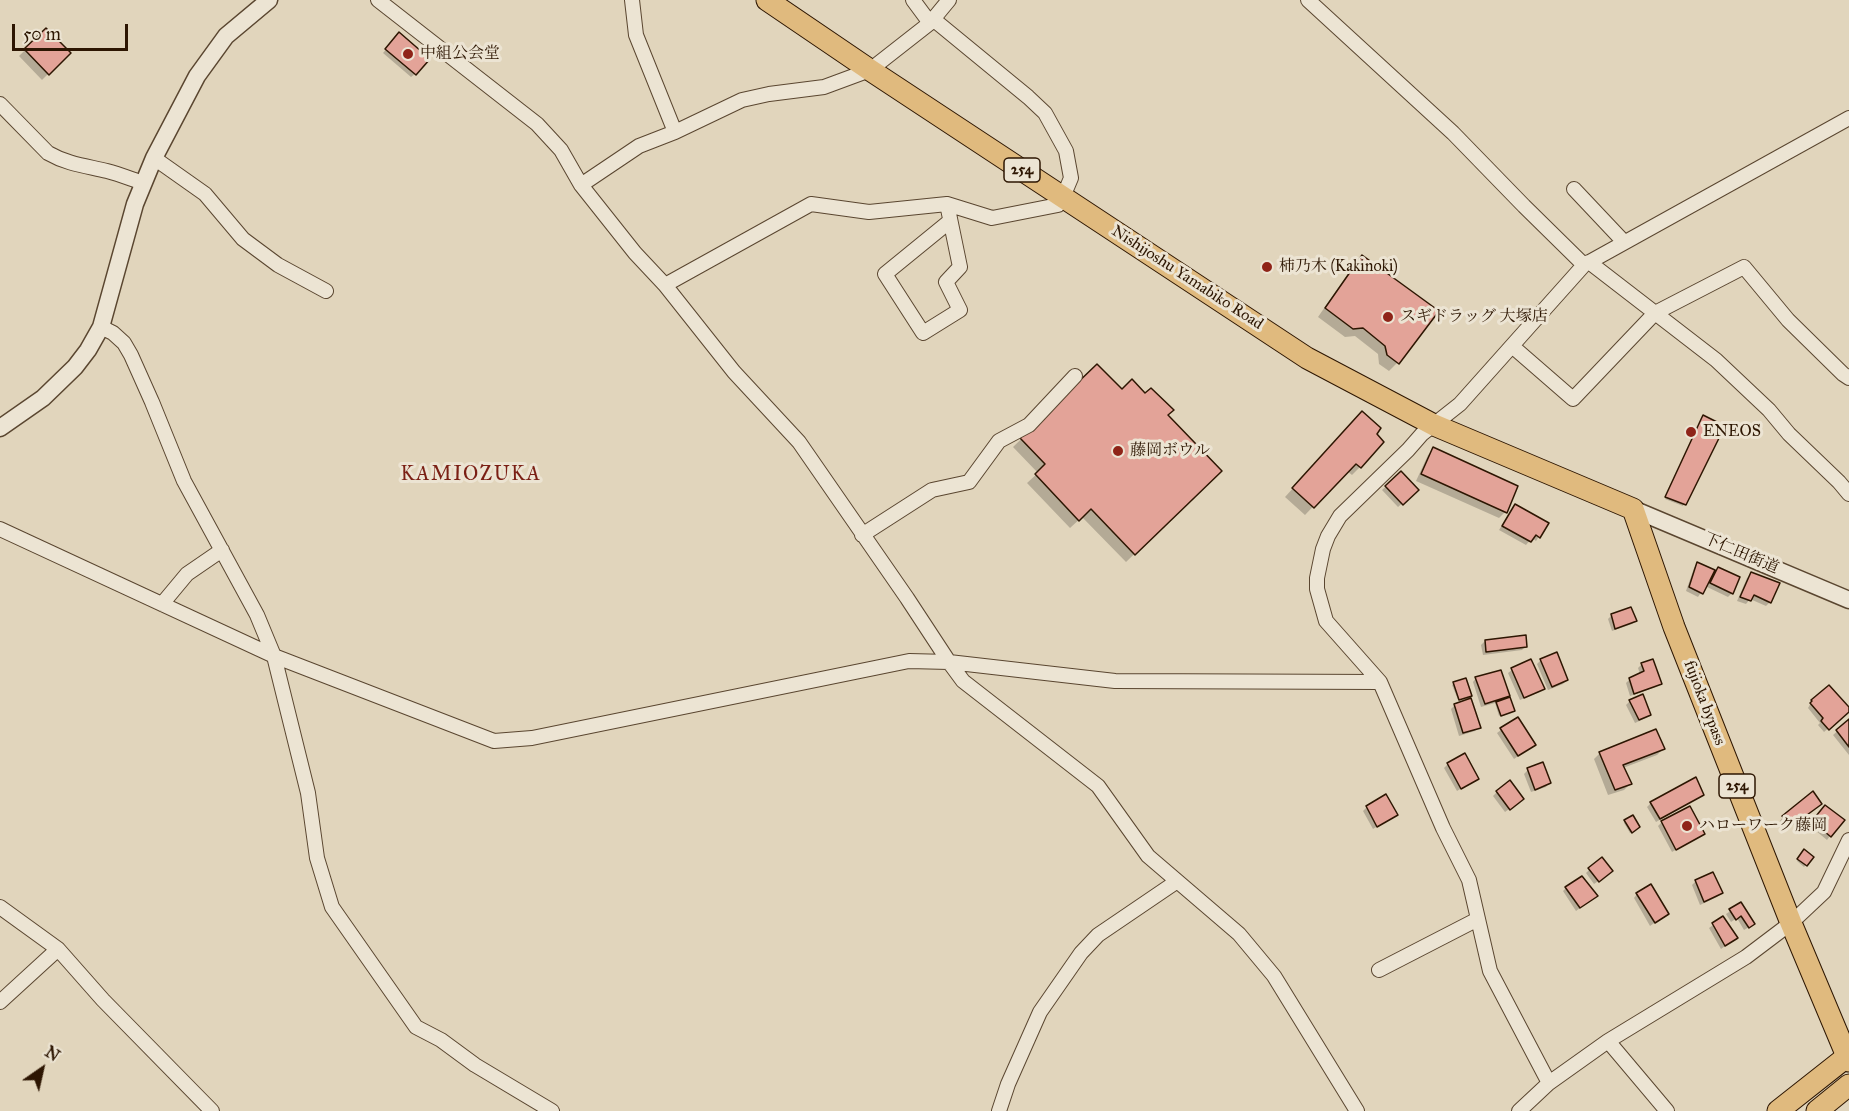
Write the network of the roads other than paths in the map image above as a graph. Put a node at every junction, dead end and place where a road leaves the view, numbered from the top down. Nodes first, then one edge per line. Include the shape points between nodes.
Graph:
1 (269, 0) edge
2 (378, 0) edge
3 (632, 0) edge
4 (767, 0) edge
5 (913, 0) edge
6 (949, 0) edge
7 (1308, 0) edge
8 (931, 21) junction
9 (870, 70) junction
10 (0, 104) edge
11 (1849, 118) edge
12 (675, 132) junction
13 (154, 158) junction
14 (143, 183) junction
15 (581, 185) junction
16 (1574, 189) dead end
17 (1063, 197) junction
18 (947, 204) junction
19 (951, 221) junction
20 (1624, 242) junction
21 (1587, 263) junction
22 (665, 285) junction
23 (326, 291) dead end
24 (1655, 313) junction
25 (101, 327) junction
26 (1512, 346) junction
27 (1075, 376) dead end
28 (1849, 378) edge
29 (1434, 424) junction
30 (0, 428) edge
31 (1844, 477) edge
32 (1849, 494) edge
33 (1633, 509) junction
34 (0, 529) edge
35 (862, 535) junction
36 (222, 550) junction
37 (1849, 600) edge
38 (162, 604) junction
39 (274, 656) junction
40 (949, 662) junction
41 (1380, 682) junction
42 (1849, 840) edge
43 (1176, 882) junction
44 (0, 907) edge
45 (1478, 919) junction
46 (1791, 923) junction
47 (58, 949) junction
48 (1379, 970) dead end
49 (0, 1002) edge
50 (1608, 1041) junction
51 (1848, 1057) edge
52 (1549, 1083) junction
53 (1849, 1085) edge
54 (212, 1111) edge
55 (552, 1111) edge
56 (999, 1111) edge
57 (1357, 1111) edge
58 (1519, 1111) edge
59 (1667, 1111) edge
60 (1778, 1111) edge
61 (1817, 1111) edge

1 - 13 street via 226,36 196,76
2 - 15 street via 537,124 561,150
3 - 12 street via 636,35
4 - 9 main road, Nishijoshu Yamabiko Road / 254
5 - 8 street
6 - 8 street
7 - 21 street
8 - 9 street
8 - 17 street via 1045,113 1066,151 1071,178
9 - 12 street via 824,87 742,100
9 - 17 main road, Nishijoshu Yamabiko Road / 254
10 - 14 street via 57,158
11 - 20 street
12 - 15 street via 639,146
13 - 14 street
13 - 23 street via 206,195 243,239 278,265
14 - 25 street
15 - 22 street
16 - 20 street
17 - 18 street via 1058,205 992,218
17 - 29 main road, Nishijoshu Yamabiko Road / 254 via 1307,358
18 - 19 street
18 - 22 street via 869,212 811,204
19 - 19 street via 960,267 946,282 960,310 923,333 885,274
20 - 21 street
21 - 24 street
21 - 26 street
22 - 35 street via 734,372 798,442
24 - 26 street via 1573,399
24 - 28 street via 1744,267 1788,320
24 - 31 street via 1724,367 1789,434
25 - 30 street via 63,380
25 - 36 street via 124,343 184,482
26 - 29 street via 1460,404
27 - 35 street via 1029,425 999,441 969,482 932,490
29 - 33 main road, Nishijoshu Yamabiko Road / 254
29 - 41 street via 1340,516 1328,536 1318,570 1317,589 1326,621
31 - 32 street
33 - 37 street, 下仁田街道
33 - 46 main road, fujioka bypass / 254 via 1661,594
34 - 38 street
35 - 40 street
36 - 38 street via 187,574
36 - 39 street
38 - 39 street
39 - 40 street via 494,741 532,738 909,661
39 - 55 street via 308,793 316,858 332,907 416,1028
40 - 41 street via 1115,681
40 - 43 street via 963,681 1098,786 1148,856
41 - 45 street via 1469,880
42 - 46 street via 1824,892
43 - 56 street via 1098,935 1081,953 1040,1012
43 - 57 street via 1239,934 1274,976
44 - 47 street
45 - 48 street
45 - 52 street via 1490,971
46 - 50 street via 1746,957
46 - 51 main road, fujioka bypass / 254
47 - 49 street
47 - 54 street
50 - 52 street
50 - 59 street
51 - 60 main road
52 - 58 street
53 - 61 main road

